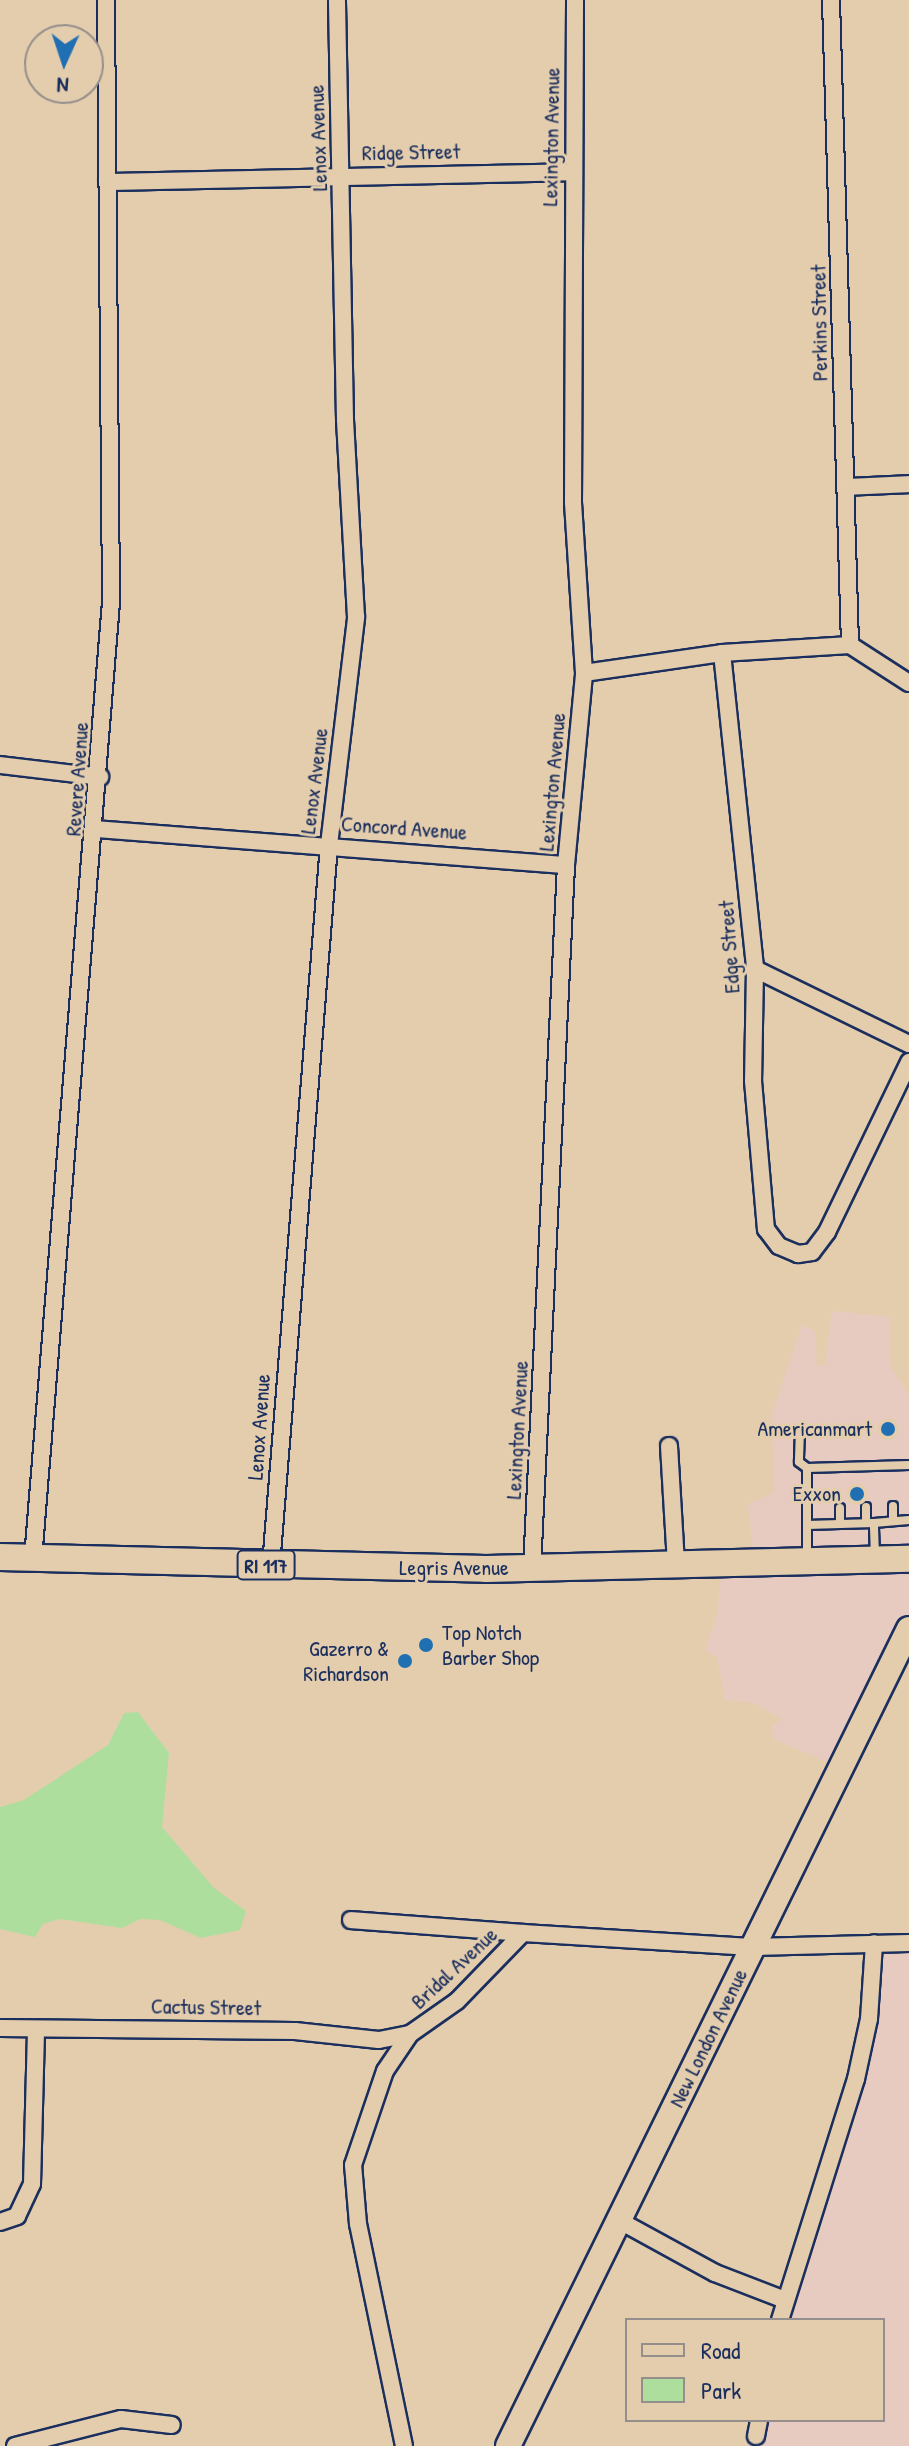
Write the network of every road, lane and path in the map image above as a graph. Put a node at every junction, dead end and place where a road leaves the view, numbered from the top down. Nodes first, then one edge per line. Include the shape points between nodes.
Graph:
1 (106, 0) edge
2 (337, 0) edge
3 (575, 0) edge
4 (831, 0) edge
5 (573, 172) junction
6 (342, 175) junction
7 (107, 182) junction
8 (909, 484) edge
9 (846, 487) junction
10 (850, 645) junction
11 (722, 653) junction
12 (584, 673) junction
13 (909, 683) edge
14 (0, 765) edge
15 (100, 777) junction
16 (95, 829) junction
17 (329, 845) junction
18 (566, 865) junction
19 (755, 969) junction
20 (909, 1044) edge
21 (909, 1062) edge
22 (800, 1430) dead end
23 (669, 1446) dead end
24 (909, 1465) edge
25 (865, 1466) junction
26 (891, 1466) junction
27 (840, 1467) junction
28 (807, 1468) junction
29 (865, 1478) dead end
30 (892, 1478) dead end
31 (840, 1479) dead end
32 (893, 1506) dead end
33 (866, 1507) dead end
34 (840, 1508) dead end
35 (909, 1520) edge
36 (893, 1521) junction
37 (870, 1523) junction
38 (840, 1524) junction
39 (807, 1525) junction
40 (0, 1557) edge
41 (33, 1559) junction
42 (909, 1559) edge
43 (875, 1560) junction
44 (807, 1562) junction
45 (676, 1565) junction
46 (271, 1566) junction
47 (532, 1568) junction
48 (909, 1629) edge
49 (351, 1920) dead end
50 (523, 1933) junction
51 (874, 1943) junction
52 (909, 1943) edge
53 (753, 1947) junction
54 (0, 2028) edge
55 (36, 2029) junction
56 (410, 2034) junction
57 (620, 2221) junction
58 (0, 2222) edge
59 (785, 2300) junction
60 (780, 2318) edge
61 (172, 2425) dead end
62 (15, 2446) edge
63 (404, 2446) edge
64 (508, 2446) edge

1 - 7 street, Revere Avenue
2 - 6 street, Lenox Avenue
3 - 5 street, Lexington Avenue
4 - 9 street, Perkins Street
5 - 6 street, Ridge Street
5 - 12 street, Lexington Avenue via 573,502
6 - 7 street, Ridge Street
6 - 17 street, Lenox Avenue via 345,433 356,617
7 - 15 street, Revere Avenue via 113,482
8 - 9 street
9 - 10 street, Perkins Street
10 - 11 street
10 - 13 street
11 - 12 street
11 - 19 street, Edge Street
12 - 18 street, Lexington Avenue
14 - 15 street
15 - 16 street, Revere Avenue
16 - 17 street, Concord Avenue
16 - 41 street, Revere Avenue
17 - 18 street, Concord Avenue
17 - 46 street, Lenox Avenue
18 - 47 street, Lexington Avenue
19 - 20 street
19 - 21 street, Edge Street via 753,1081 766,1229 779,1246 798,1254 812,1252 827,1232
22 - 28 lane via 799,1462
23 - 45 street
24 - 26 lane
25 - 26 lane
25 - 27 lane
25 - 29 lane
26 - 30 lane
27 - 28 lane
27 - 31 lane
28 - 39 lane
32 - 36 lane
33 - 37 lane
34 - 38 lane
35 - 36 lane
36 - 37 lane
37 - 38 lane
37 - 43 lane
38 - 39 lane
39 - 44 lane
40 - 41 main road, Legris Avenue / RI 117
41 - 46 main road, Legris Avenue / RI 117
42 - 43 main road, Legris Avenue / RI 117
43 - 44 main road, Legris Avenue / RI 117
44 - 45 main road, Legris Avenue / RI 117
45 - 47 main road, Legris Avenue / RI 117
46 - 47 main road, Legris Avenue / RI 117
48 - 53 main road, New London Avenue
49 - 50 street
50 - 53 street, Bridal Avenue
50 - 56 street, Bridal Avenue via 457,2001
51 - 52 street, Bridal Avenue
51 - 53 street, Bridal Avenue
51 - 59 street via 869,2019 856,2079
53 - 57 main road, New London Avenue
54 - 55 street, Cactus Street
55 - 56 street, Cactus Street via 265,2030 379,2040
55 - 58 street via 32,2184 17,2216
56 - 63 street, Bridal Avenue via 385,2071 353,2165 358,2224
57 - 59 street via 715,2273
57 - 64 main road, New London Avenue
59 - 60 street
61 - 62 street via 121,2419

